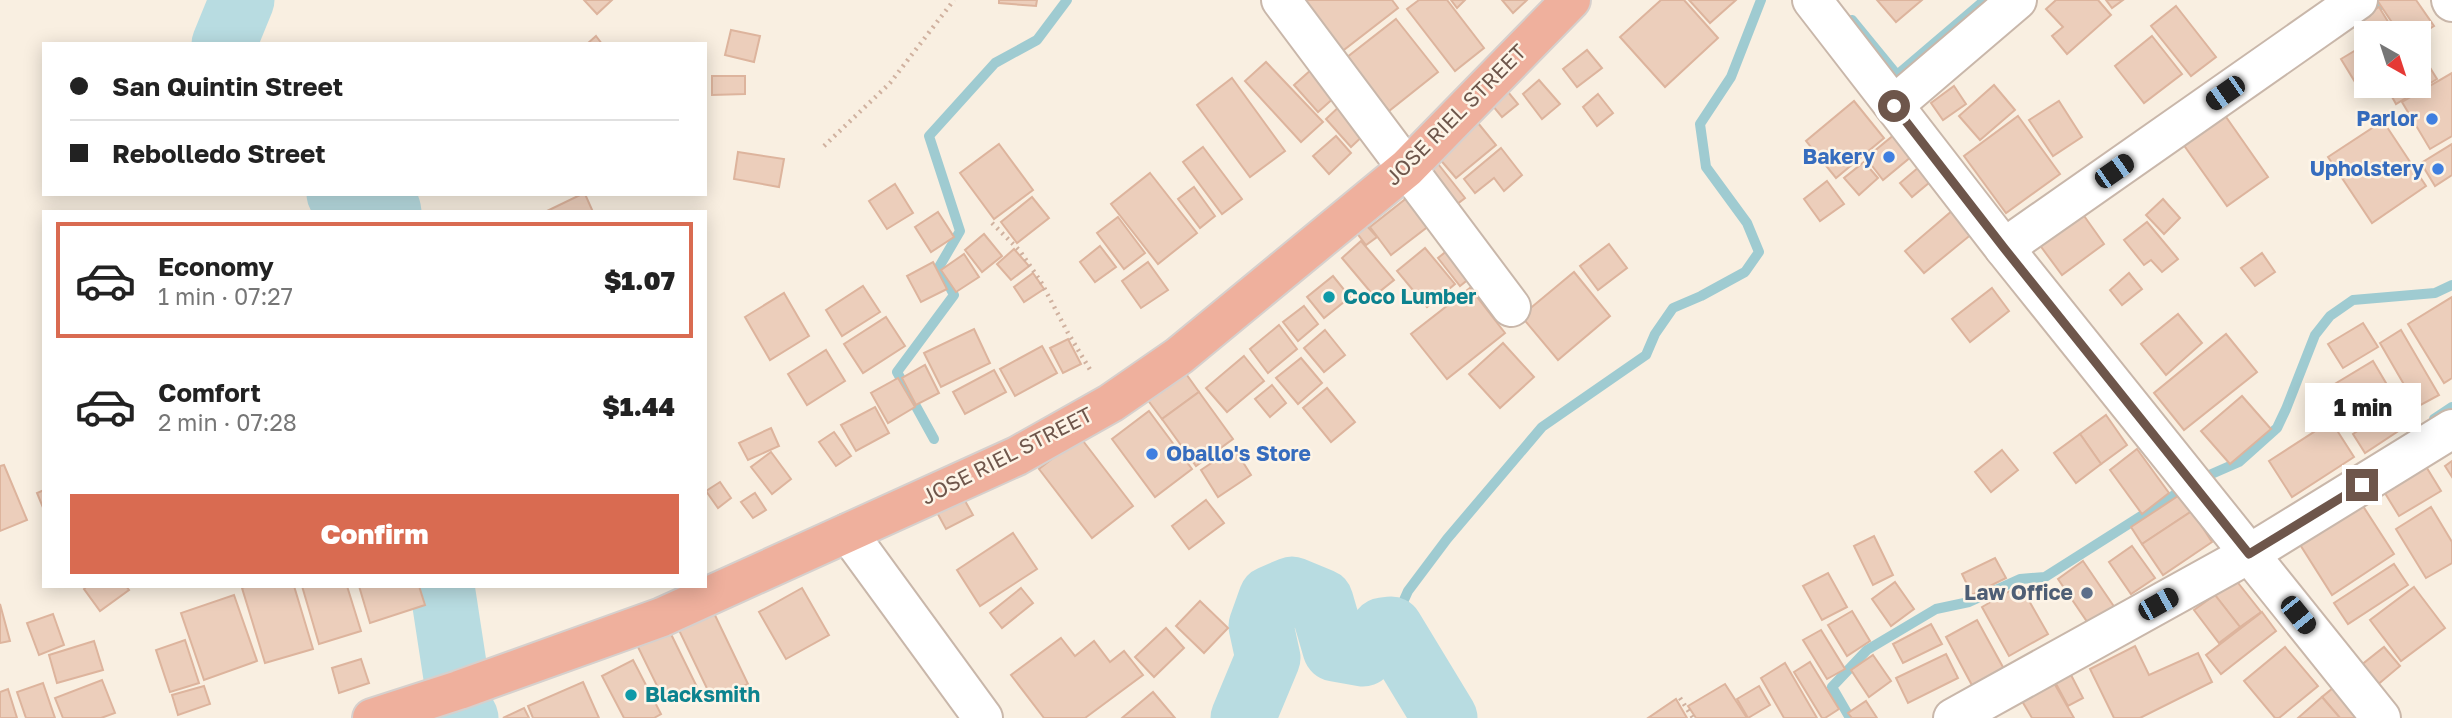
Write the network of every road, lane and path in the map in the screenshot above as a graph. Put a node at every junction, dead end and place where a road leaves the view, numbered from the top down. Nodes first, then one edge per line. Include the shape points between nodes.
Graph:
1 (954, 0) edge
2 (1281, 0) edge
3 (1571, 0) edge
4 (1812, 0) edge
5 (2017, 0) edge
6 (2358, 0) edge
7 (1894, 106) junction
8 (824, 146) dead end
9 (1407, 168) junction
10 (992, 223) dead end
11 (2004, 248) junction
12 (1511, 307) dead end
13 (1111, 403) junction
14 (2452, 429) edge
15 (848, 533) junction
16 (2249, 554) junction
17 (1680, 698) dead end
18 (372, 718) edge
19 (983, 718) edge
20 (1693, 718) edge
21 (1953, 718) edge
22 (2381, 718) edge

1 - 8 path via 890,83
2 - 9 street
3 - 9 highway, JOSE RIEL STREET
4 - 7 street
5 - 7 street
6 - 11 street
7 - 11 street
9 - 12 street
9 - 13 highway, JOSE RIEL STREET via 1179,356
10 - 13 path via 1020,251 1041,282
11 - 16 street
13 - 15 highway, JOSE RIEL STREET via 1017,456
14 - 16 street
15 - 18 highway, JOSE RIEL STREET via 662,617
15 - 19 street
16 - 21 street
16 - 22 street
17 - 20 path

